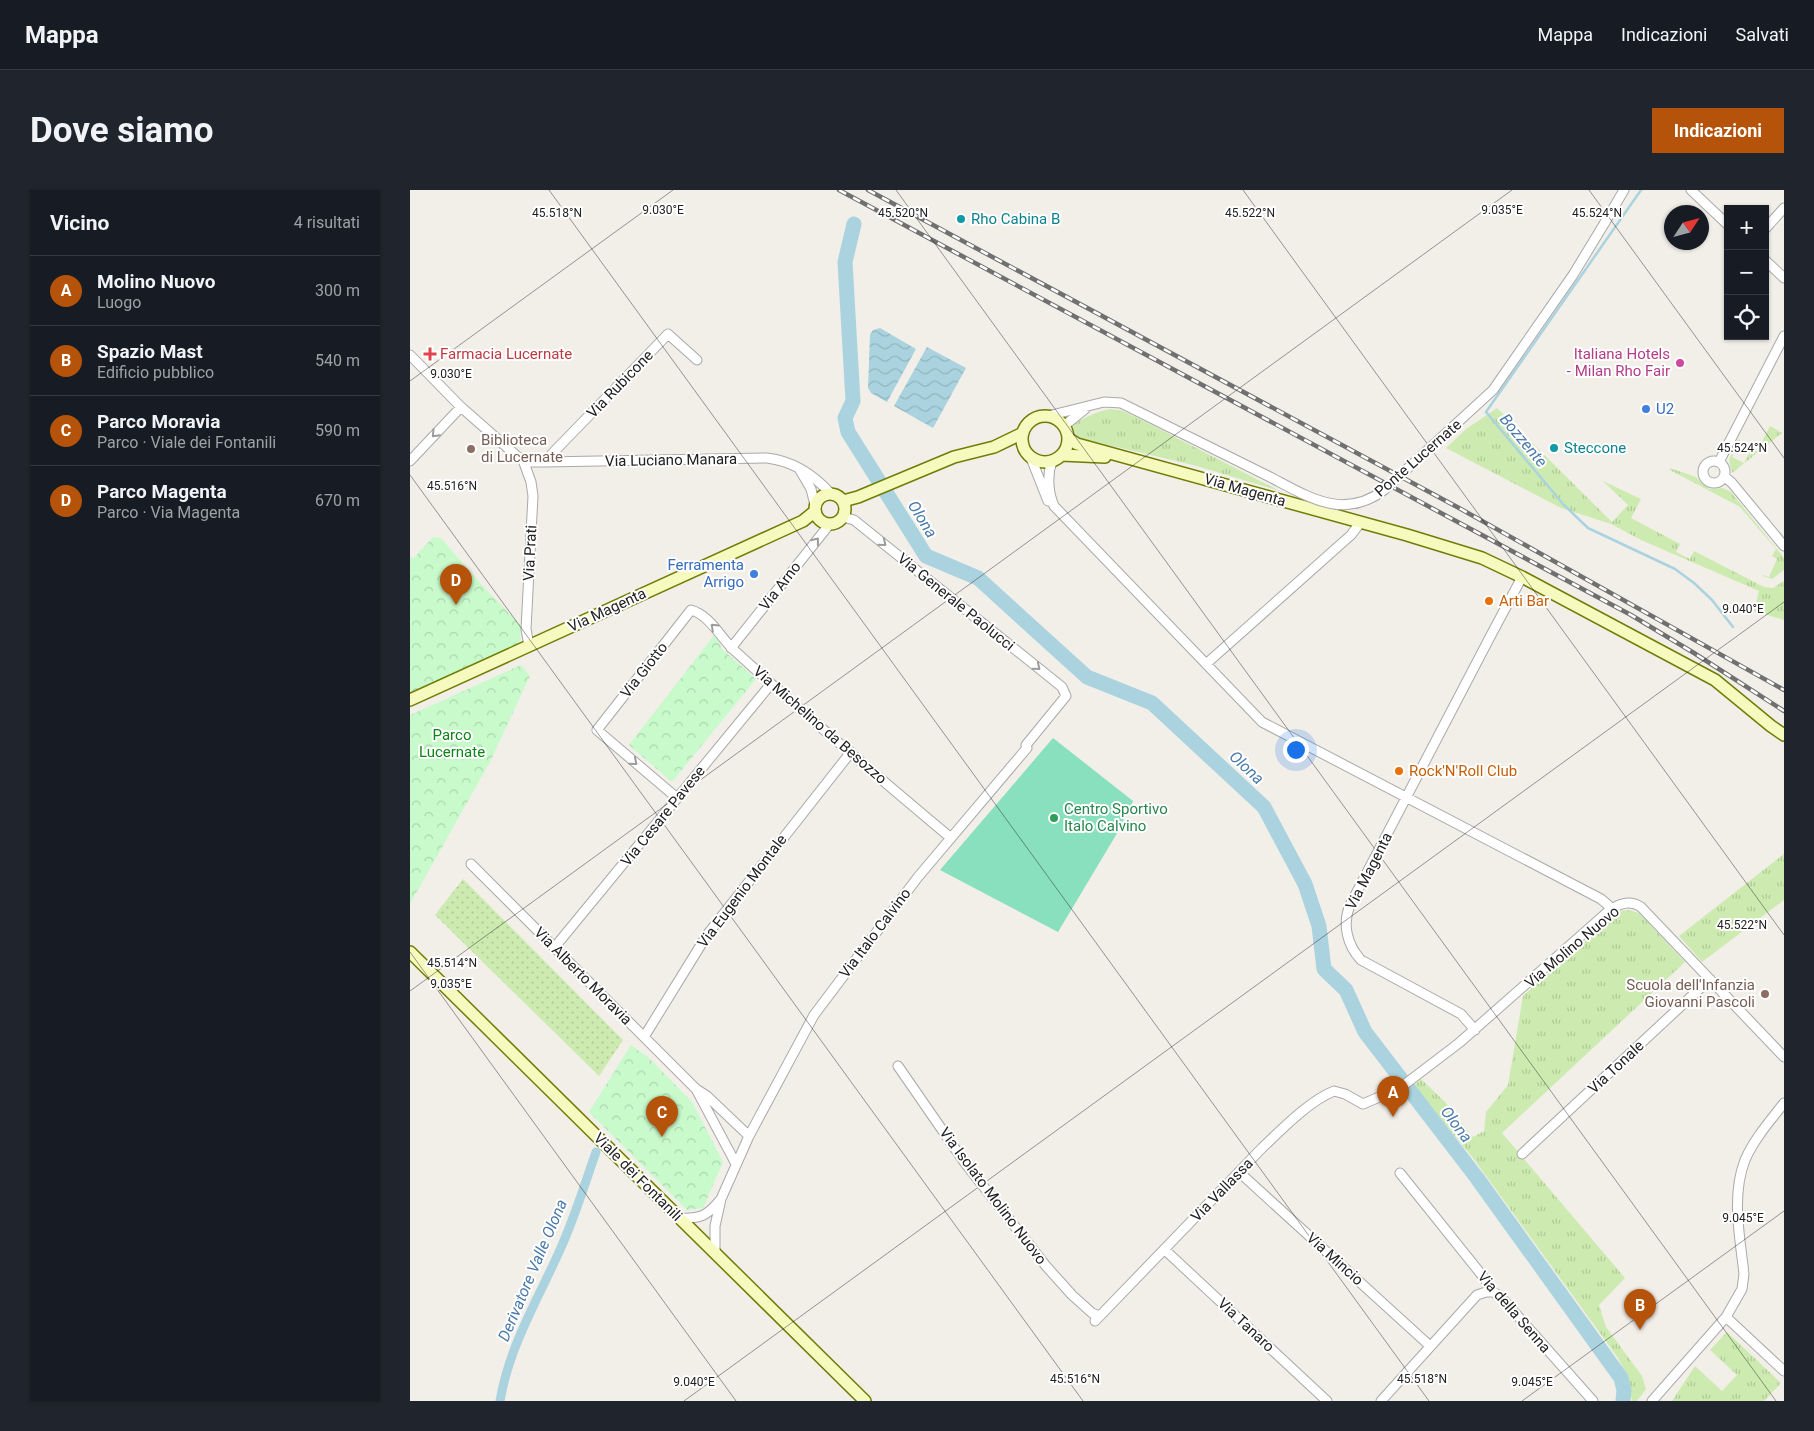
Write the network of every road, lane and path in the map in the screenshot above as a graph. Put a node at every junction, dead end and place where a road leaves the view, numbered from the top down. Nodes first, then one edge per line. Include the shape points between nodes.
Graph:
1 (1624, 190) edge
2 (1691, 190) edge
3 (1784, 208) edge
4 (1724, 221) edge
5 (1769, 225) edge
6 (1769, 264) edge
7 (1784, 278) edge
8 (1784, 336) edge
9 (410, 355) edge
10 (697, 360) dead end
11 (461, 406) junction
12 (1087, 407) junction
13 (1048, 416) junction
14 (1064, 426) junction
15 (1023, 433) junction
16 (1068, 438) junction
17 (994, 447) junction
18 (1028, 454) junction
19 (1057, 458) junction
20 (1129, 459) junction
21 (522, 460) junction
22 (410, 462) edge
23 (542, 462) junction
24 (1719, 462) junction
25 (800, 470) junction
26 (1725, 477) junction
27 (831, 494) junction
28 (844, 508) junction
29 (1062, 515) junction
30 (820, 516) junction
31 (1360, 523) junction
32 (1784, 546) edge
33 (1522, 578) junction
34 (692, 610) joint
35 (529, 646) junction
36 (731, 648) junction
37 (1206, 664) junction
38 (771, 684) junction
39 (1066, 693) joint
40 (410, 700) edge
41 (1784, 735) edge
42 (851, 752) junction
43 (677, 798) junction
44 (1407, 798) junction
45 (951, 838) junction
46 (471, 864) dead end
47 (1610, 910) junction
48 (554, 948) junction
49 (410, 952) edge
50 (1710, 979) junction
51 (1475, 1030) junction
52 (644, 1037) junction
53 (1784, 1057) edge
54 (898, 1066) dead end
55 (696, 1089) junction
56 (1784, 1103) edge
57 (1363, 1104) joint
58 (749, 1136) junction
59 (1522, 1154) dead end
60 (736, 1164) junction
61 (1239, 1172) junction
62 (1400, 1173) dead end
63 (721, 1199) junction
64 (679, 1218) junction
65 (1165, 1250) junction
66 (714, 1252) junction
67 (1493, 1292) junction
68 (1726, 1317) junction
69 (1097, 1319) joint
70 (1430, 1346) junction
71 (1784, 1371) edge
72 (865, 1401) edge
73 (1327, 1401) edge
74 (1380, 1401) edge
75 (1593, 1401) edge
76 (1652, 1401) edge

1 - 12 street, Ponte Lucernate, bridge via 1573,275 1494,390 1384,490 1365,501 1339,505 1320,502 1121,403 1104,402
2 - 4 street
3 - 5 street
6 - 7 street
8 - 24 street
9 - 11 street
10 - 23 street, Via Rubicone via 668,334
11 - 21 street
11 -> 22 street
12 - 13 street, Ponte Lucernate
12 - 14 street, Ponte Lucernate
13 - 14 street
13 - 15 street via 1032,420
14 - 16 street
15 - 17 street
15 - 18 street via 1022,440
16 - 19 street via 1066,449
16 - 20 street, Via Magenta
17 - 18 street
17 - 28 street via 954,457 888,483 858,496
18 - 19 street via 1040,462
18 - 29 street via 1045,496 1052,508
19 - 20 street, Via Magenta
19 - 29 street via 1050,466 1049,488 1054,506
20 - 31 street, Via Magenta
21 - 23 street, Via Luciano Manara
21 - 35 street, Via Prati via 533,496 526,629
23 - 25 street, Via Luciano Manara via 767,458
24 - 26 street via 1724,467
24 - 26 street via 1706,464 1704,478 1713,484
25 - 27 street, Via Luciano Manara via 805,470
25 - 30 street
26 - 32 street
27 - 28 street via 838,496
27 - 30 street via 822,496
28 - 30 street via 836,523
28 -> 39 street, Via Generale Paolucci via 854,520
29 - 37 street
30 - 35 street, Via Magenta
36 -> 30 street, Via Arno
31 - 33 street, Via Magenta via 1466,552
31 - 37 street via 1351,535
33 - 41 street, Via Magenta via 1715,680
33 - 44 street, Via Magenta
36 -> 34 street, Via Michelino da Besozzo via 717,630
34 -> 43 street, Via Giotto via 597,730
35 - 40 street, Via Magenta
36 - 38 street, Via Michelino da Besozzo
37 - 44 street via 1262,722
38 - 42 street, Via Michelino da Besozzo
38 - 43 street, Via Cesare Pavese
39 - 45 street, Via Italo Calvino via 1065,699
42 - 45 street, Via Michelino da Besozzo
42 - 52 street, Via Eugenio Montale via 707,935
43 - 48 street, Via Cesare Pavese
44 - 47 street via 1601,899
44 - 51 street, Via Magenta via 1347,912 1348,936 1357,956 1365,963 1461,1014
45 - 58 street, Via Italo Calvino via 814,1015
46 - 48 street, Via Alberto Moravia
47 - 50 street, Via Molino Nuovo via 1626,903 1641,907
47 - 51 street, Via Molino Nuovo
48 - 52 street, Via Alberto Moravia
49 - 64 street, Viale dei Fontanili
50 - 53 street, Via Molino Nuovo
50 - 59 street, Via Tonale
51 - 57 street, Via Molino Nuovo via 1400,1088
52 - 55 street, Via Alberto Moravia
54 - 69 street, Via Isolato Molino Nuovo via 965,1163 1046,1266
55 - 58 street, Via Alberto Moravia
55 - 60 street, Via Alberto Moravia
56 - 68 street via 1759,1136 1739,1180 1737,1201 1744,1274 1737,1300
57 - 61 street, Via Vallassa via 1337,1091 1330,1092 1286,1125
58 - 60 street, Via Italo Calvino
60 - 63 street, Via Italo Calvino
61 - 65 street, Via Vallassa
61 - 70 street, Via Mincio
62 - 67 street, Via della Senna
63 - 64 street via 700,1218
63 - 66 street
64 - 66 street, Viale dei Fontanili
65 - 69 street, Via Vallassa
65 - 73 street, Via Tanaro
66 - 72 street, Viale dei Fontanili
67 - 70 street via 1477,1295
67 - 75 street, Via della Senna
68 - 71 street
68 - 76 street
70 - 74 street

